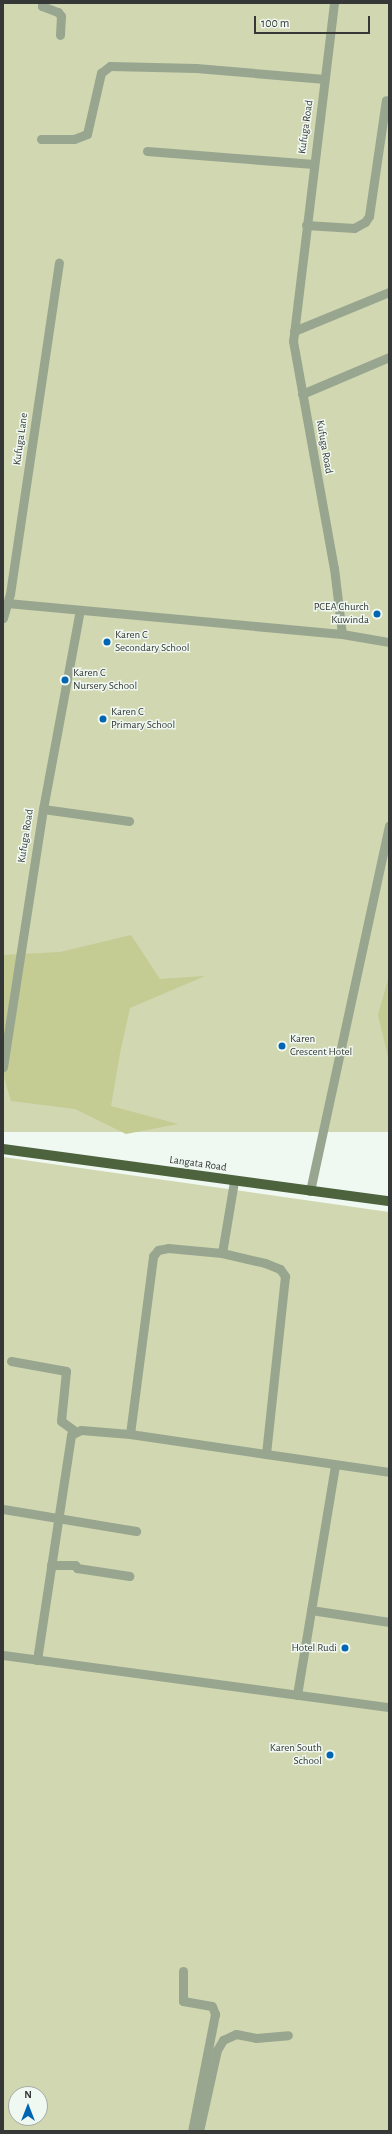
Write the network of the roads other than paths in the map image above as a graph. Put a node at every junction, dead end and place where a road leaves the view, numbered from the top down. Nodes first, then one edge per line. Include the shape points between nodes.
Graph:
1 (42, 3) edge
2 (334, 3) edge
3 (60, 35) dead end
4 (324, 79) junction
5 (386, 100) dead end
6 (41, 139) dead end
7 (148, 151) dead end
8 (313, 164) junction
9 (306, 225) junction
10 (59, 263) dead end
11 (389, 292) edge
12 (294, 331) junction
13 (389, 358) edge
14 (302, 394) junction
15 (7, 603) junction
16 (80, 610) junction
17 (3, 618) edge
18 (342, 634) junction
19 (389, 642) edge
20 (42, 808) junction
21 (129, 821) dead end
22 (389, 825) edge
23 (3, 1067) edge
24 (3, 1149) edge
25 (234, 1181) junction
26 (310, 1191) junction
27 (389, 1201) edge
28 (222, 1253) junction
29 (10, 1361) dead end
30 (75, 1431) junction
31 (130, 1434) junction
32 (266, 1454) junction
33 (336, 1465) junction
34 (389, 1472) edge
35 (3, 1509) edge
36 (57, 1517) junction
37 (136, 1531) dead end
38 (51, 1565) junction
39 (129, 1576) dead end
40 (311, 1610) junction
41 (389, 1622) edge
42 (3, 1655) edge
43 (37, 1660) junction
44 (297, 1695) junction
45 (389, 1707) edge
46 (183, 1971) dead end
47 (288, 2035) dead end
48 (192, 2131) edge
49 (199, 2131) edge

1 - 3 street via 42,6 58,12
2 - 4 street, Kufuga Road
4 - 6 street via 196,68 110,66 101,74 87,134 74,139
4 - 8 street, Kufuga Road
5 - 9 street via 369,216 365,222 354,228
7 - 8 street
8 - 9 street, Kufuga Road
9 - 12 street, Kufuga Road
10 - 15 street, Kufuga Lane
11 - 12 street
12 - 14 street, Kufuga Road
13 - 14 street
14 - 18 street, Kufuga Road via 334,568
15 - 16 street
15 - 17 street, Kufuga Lane
16 - 18 street
16 - 20 street, Kufuga Road
18 - 19 street
20 - 21 street
20 - 23 street, Kufuga Road
22 - 26 street
24 - 25 main road, Langata Road
25 - 26 main road, Langata Road
25 - 28 street
26 - 27 main road, Langata Road
28 - 31 street via 168,1248 158,1250 153,1256
28 - 32 street via 265,1263 280,1269 285,1276
29 - 30 street via 66,1371 61,1421
30 - 31 street
30 - 36 street via 69,1439
31 - 32 street
32 - 33 street
33 - 34 street
33 - 40 street
35 - 36 street
36 - 37 street
36 - 38 street
38 - 39 street via 75,1565 77,1568
38 - 43 street
40 - 41 street
40 - 44 street
42 - 43 street
43 - 44 street
44 - 45 street
46 - 48 street via 183,2002 212,2006 215,2014
47 - 49 street via 256,2038 236,2034 219,2044

